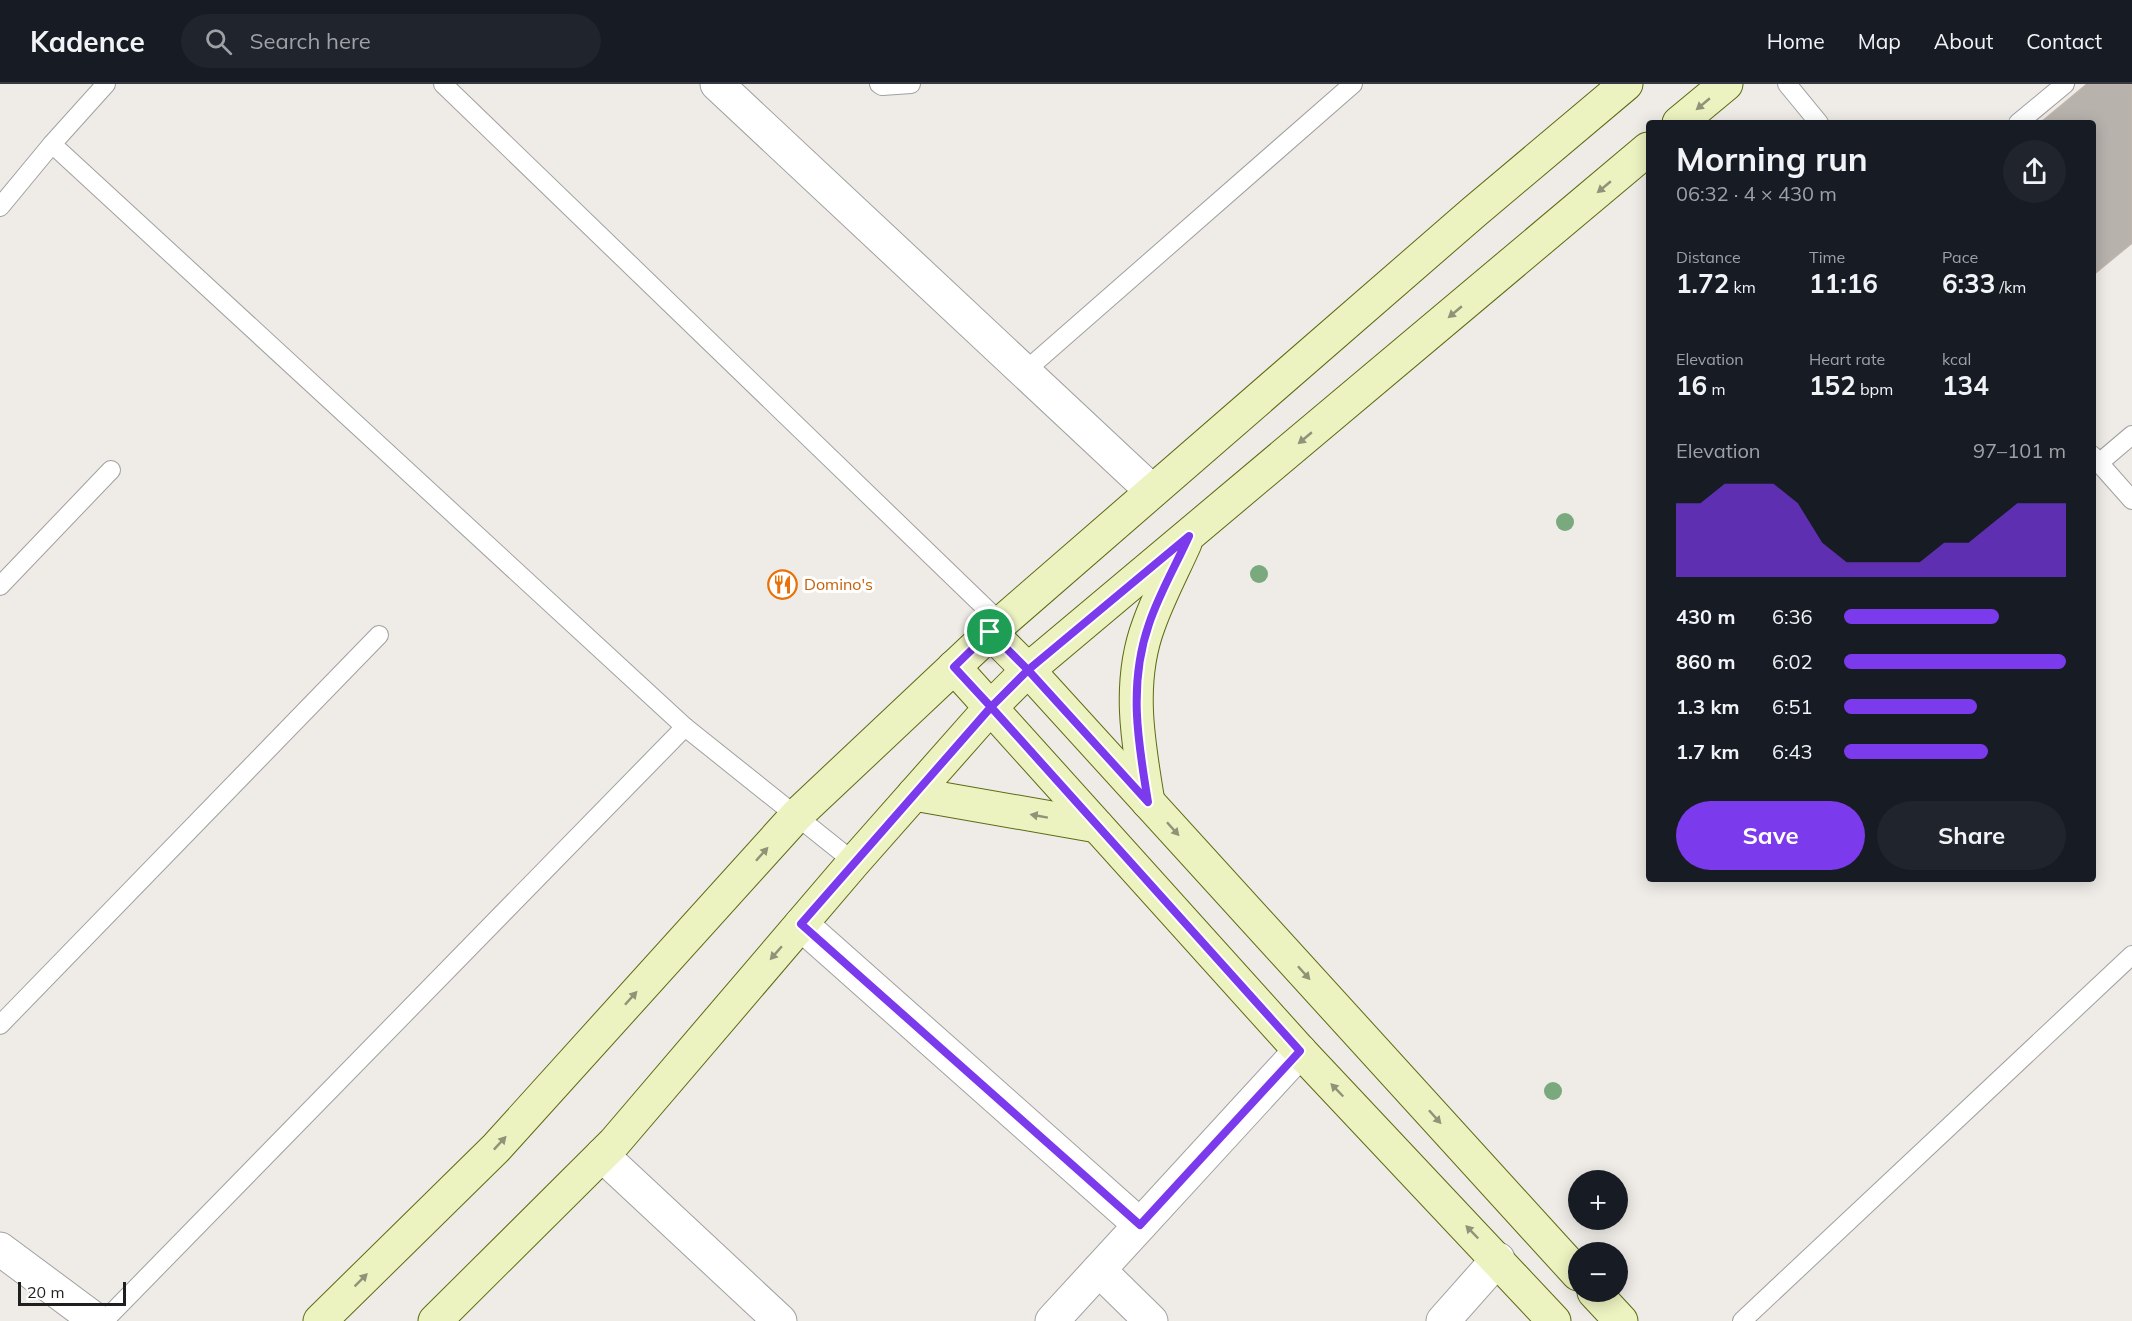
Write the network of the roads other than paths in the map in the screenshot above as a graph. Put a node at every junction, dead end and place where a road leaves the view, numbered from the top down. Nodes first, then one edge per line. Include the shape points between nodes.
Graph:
1 (106, 84) edge
2 (443, 84) edge
3 (717, 84) edge
4 (879, 84) edge
5 (911, 84) edge
6 (1353, 84) edge
7 (1626, 84) edge
8 (1726, 84) edge
9 (1787, 84) edge
10 (2065, 84) edge
11 (1683, 120) edge
12 (1817, 120) edge
13 (2022, 120) edge
14 (52, 144) junction
15 (1646, 151) edge
16 (0, 207) edge
17 (1023, 372) junction
18 (2132, 435) edge
19 (2096, 459) edge
20 (111, 470) dead end
21 (1152, 491) junction
22 (2132, 500) edge
23 (1189, 536) junction
24 (0, 586) edge
25 (996, 627) junction
26 (379, 635) dead end
27 (954, 667) junction
28 (1028, 670) junction
29 (991, 707) junction
30 (685, 727) junction
31 (914, 794) junction
32 (1148, 802) junction
33 (797, 815) junction
34 (1097, 826) junction
35 (854, 861) junction
36 (801, 924) junction
37 (2132, 954) edge
38 (0, 1025) edge
39 (1300, 1051) junction
40 (602, 1155) junction
41 (1140, 1225) junction
42 (0, 1249) edge
43 (1498, 1259) junction
44 (1568, 1263) edge
45 (1100, 1270) junction
46 (1603, 1302) edge
47 (97, 1321) edge
48 (104, 1321) edge
49 (320, 1321) edge
50 (435, 1321) edge
51 (780, 1321) edge
52 (1052, 1321) edge
53 (1151, 1321) edge
54 (1443, 1321) edge
55 (1554, 1321) edge
56 (1621, 1321) edge
57 (1742, 1321) edge

1 - 14 lane
2 - 25 lane
3 - 17 street
4 - 5 lane
6 - 17 lane
7 - 21 street
8 -> 11 street
9 - 12 lane
10 - 13 lane
14 - 16 lane
14 - 30 lane
15 -> 23 street
17 - 21 street
18 - 19 lane
19 - 22 lane
20 - 24 lane
21 - 25 street
23 - 28 street
23 - 32 street via 1149,625 1138,669 1136,732
25 - 27 street
25 - 28 street
26 - 38 lane
27 - 29 street
27 - 33 street
28 - 29 street
28 - 32 street
29 - 31 street
29 - 34 street
30 - 33 lane
30 - 48 lane
34 -> 31 street
31 - 35 street
32 -> 44 street
33 - 35 lane
49 -> 33 street via 496,1148
34 - 39 street
35 - 36 street
36 -> 40 street
36 - 41 street
37 - 57 lane
39 - 41 street
43 -> 39 street
40 - 50 street
40 - 51 street
41 - 45 street
42 - 47 street
43 - 54 street
43 - 55 street
45 - 52 street
45 - 53 street
46 - 56 street

